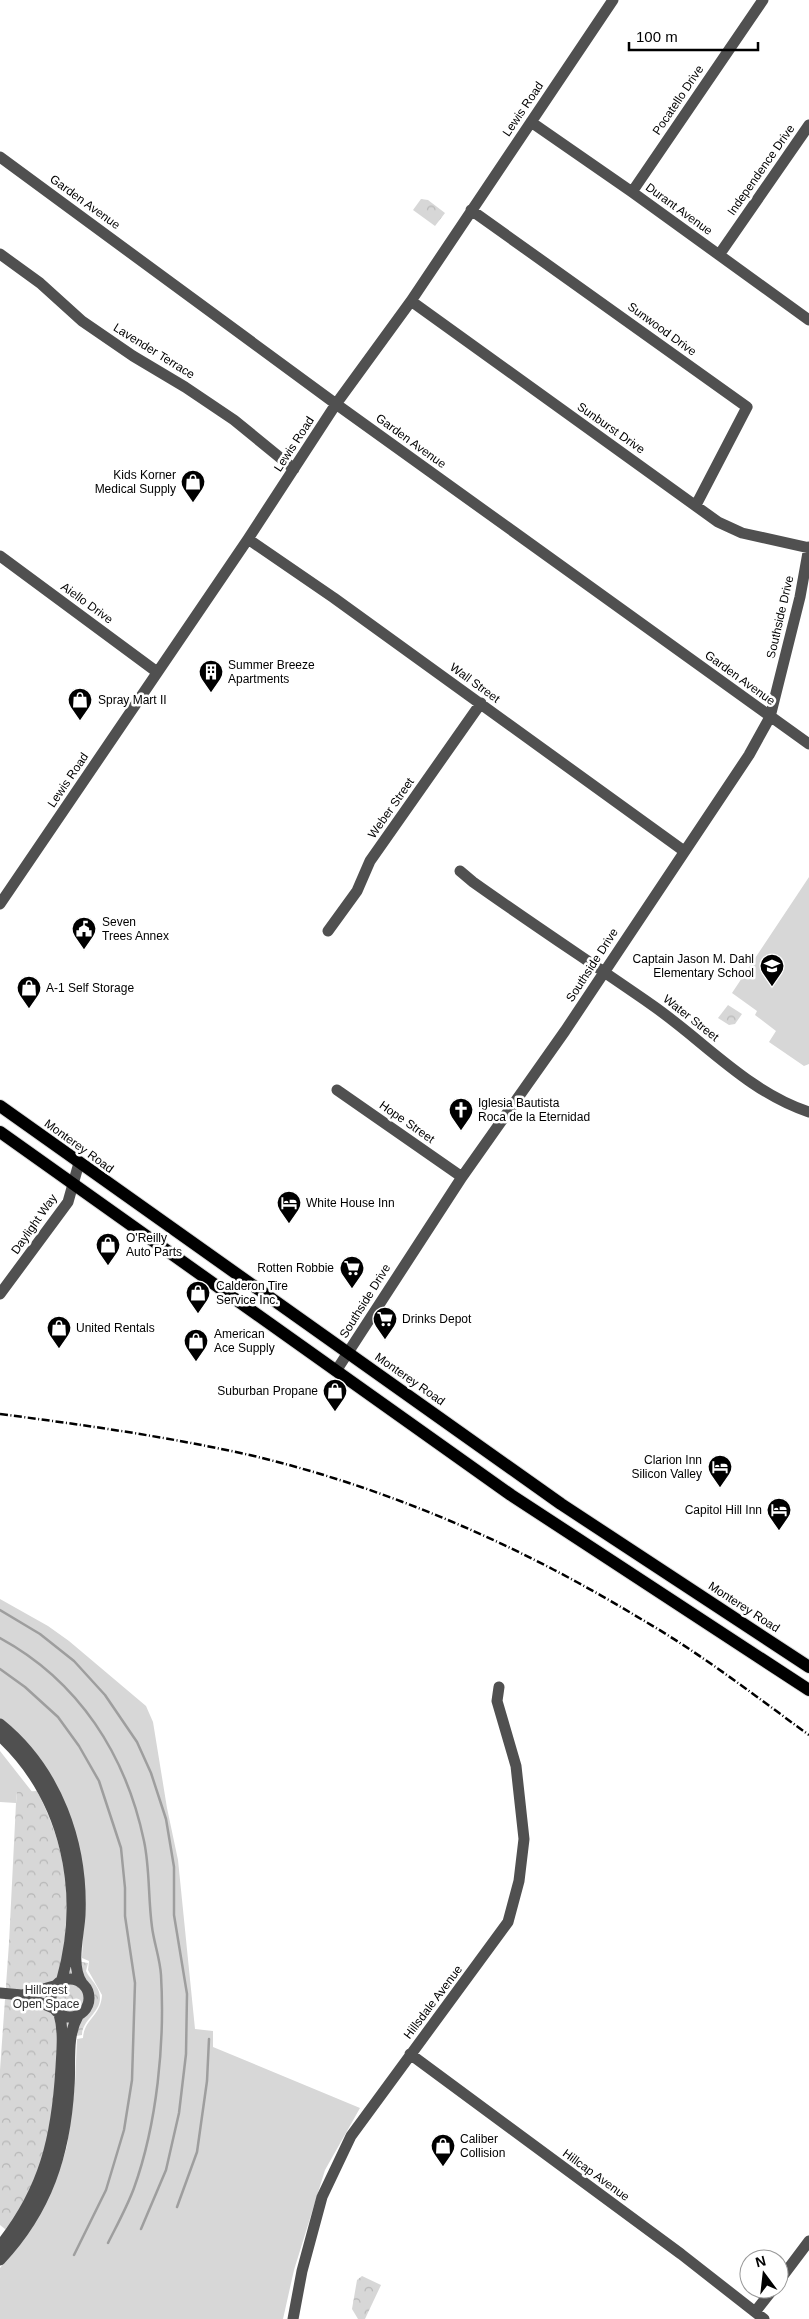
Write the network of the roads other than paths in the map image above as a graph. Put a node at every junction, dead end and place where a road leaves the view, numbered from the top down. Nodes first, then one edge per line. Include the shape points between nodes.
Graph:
1 (613, 0) edge
2 (763, 0) edge
3 (531, 122) junction
4 (809, 125) edge
5 (0, 157) edge
6 (632, 192) junction
7 (471, 210) junction
8 (0, 254) edge
9 (719, 256) junction
10 (411, 301) junction
11 (809, 319) edge
12 (336, 404) junction
13 (294, 469) junction
14 (696, 505) junction
15 (248, 540) junction
16 (809, 547) edge
17 (0, 556) edge
18 (804, 598) edge
19 (157, 672) junction
20 (481, 703) junction
21 (770, 717) junction
22 (809, 744) edge
23 (684, 852) junction
24 (460, 871) dead end
25 (0, 904) edge
26 (328, 931) dead end
27 (603, 973) junction
28 (337, 1090) dead end
29 (0, 1106) edge
30 (809, 1112) edge
31 (0, 1132) edge
32 (79, 1163) junction
33 (462, 1177) junction
34 (73, 1183) junction
35 (0, 1294) edge
36 (348, 1353) junction
37 (336, 1371) junction
38 (591, 1524) junction
39 (581, 1540) junction
40 (809, 1667) edge
41 (499, 1687) dead end
42 (809, 1690) edge
43 (0, 1724) edge
44 (0, 1736) edge
45 (58, 1982) junction
46 (82, 1983) junction
47 (0, 1993) edge
48 (22, 1994) junction
49 (56, 2011) junction
50 (78, 2016) junction
51 (410, 2054) junction
52 (809, 2242) edge
53 (0, 2246) edge
54 (0, 2260) edge
55 (789, 2268) edge
56 (765, 2299) edge
57 (755, 2312) junction
58 (293, 2319) edge
59 (764, 2319) edge

1 - 3 street, Lewis Road
2 - 6 street, Pocatello Drive
3 - 6 street, Durant Avenue
3 - 7 street, Lewis Road
4 - 9 street, Independence Drive
5 - 12 street, Garden Avenue
6 - 9 street, Durant Avenue
7 - 10 street, Lewis Road
7 - 14 street, Sunwood Drive via 747,407
8 - 13 street, Lavender Terrace via 40,282 89,326 234,420
9 - 11 street, Durant Avenue
10 - 12 street, Lewis Road
10 - 14 street, Sunburst Drive
12 - 13 street, Lewis Road
12 - 21 street, Garden Avenue
13 - 15 street, Lewis Road
14 - 16 street, Sunburst Drive via 718,522 742,533
15 - 19 street, Lewis Road
15 - 20 street, Wall Street
16 - 18 street, Southside Drive
17 - 19 street, Aiello Drive
18 - 21 street, Southside Drive
19 - 25 street, Lewis Road
20 - 23 street, Wall Street
20 - 26 street, Weber Street via 370,861 357,891
21 - 22 street, Garden Avenue
21 - 23 street, Southside Drive via 749,755
23 - 27 street, Southside Drive
24 - 27 street, Water Street
27 - 30 street, Water Street via 653,1006 749,1080 785,1104
27 - 33 street, Southside Drive
28 - 33 street, Hope Street
29 - 32 main road, Monterey Road
31 - 34 main road
32 - 34 street, Daylight Way
32 - 36 main road, Monterey Road
33 - 36 street, Southside Drive
34 - 35 street, Daylight Way via 68,1202
34 - 37 main road
36 - 37 street, Southside Drive
36 - 38 main road, Monterey Road
37 - 39 main road via 511,1495
38 - 39 main road
38 - 40 main road, Monterey Road
39 - 42 main road
41 - 51 street, Hillsdale Avenue via 496,1701 516,1766 524,1839 519,1882 508,1922
43 - 46 street via 49,1782 71,1831 79,1867 76,1961 77,1975
44 - 45 street via 37,1780 52,1807 66,1848 72,1902 70,1940
45 - 46 street via 73,1978
45 - 48 street
45 - 49 street via 50,1997
46 - 50 street via 90,2001
47 - 48 street
48 - 49 street
49 - 50 street via 68,2017
49 - 53 street via 63,2030 60,2091 51,2149 32,2197
50 - 54 street via 70,2035 67,2121 57,2166 28,2225
51 - 57 street, Hillcap Avenue
51 - 58 street, Hillsdale Avenue via 351,2136 322,2197
52 - 55 street
56 - 57 street
57 - 59 street, Hillcap Avenue

